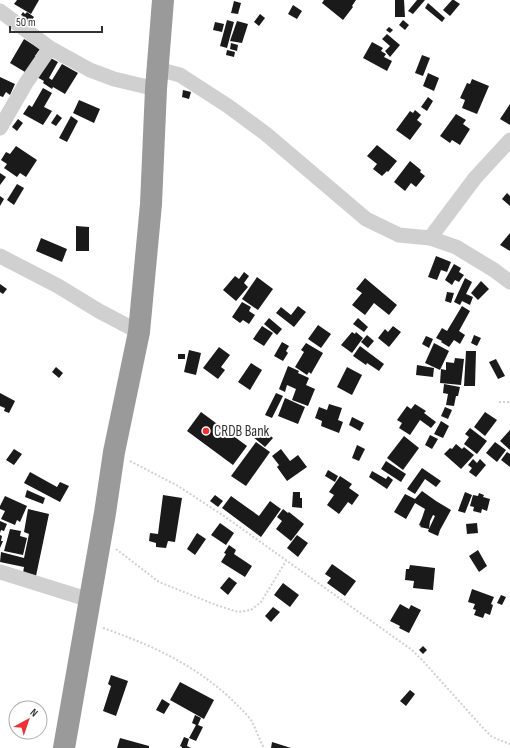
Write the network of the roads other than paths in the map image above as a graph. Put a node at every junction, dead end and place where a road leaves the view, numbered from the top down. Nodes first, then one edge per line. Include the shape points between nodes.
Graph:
1 (163, 0) edge
2 (0, 11) edge
3 (50, 48) junction
4 (157, 79) junction
5 (0, 128) edge
6 (510, 140) edge
7 (430, 238) junction
8 (0, 256) edge
9 (510, 282) edge
10 (139, 332) junction
11 (0, 572) edge
12 (90, 600) junction
13 (64, 748) edge

1 - 4 highway
2 - 3 street
3 - 4 street via 90,70 114,79
3 - 5 street
4 - 7 street via 180,75 228,106 266,134 366,219 399,235
4 - 10 highway via 151,204
6 - 7 street via 475,178
7 - 9 street via 456,248
8 - 10 street
10 - 12 highway via 114,452
11 - 12 street
12 - 13 highway

